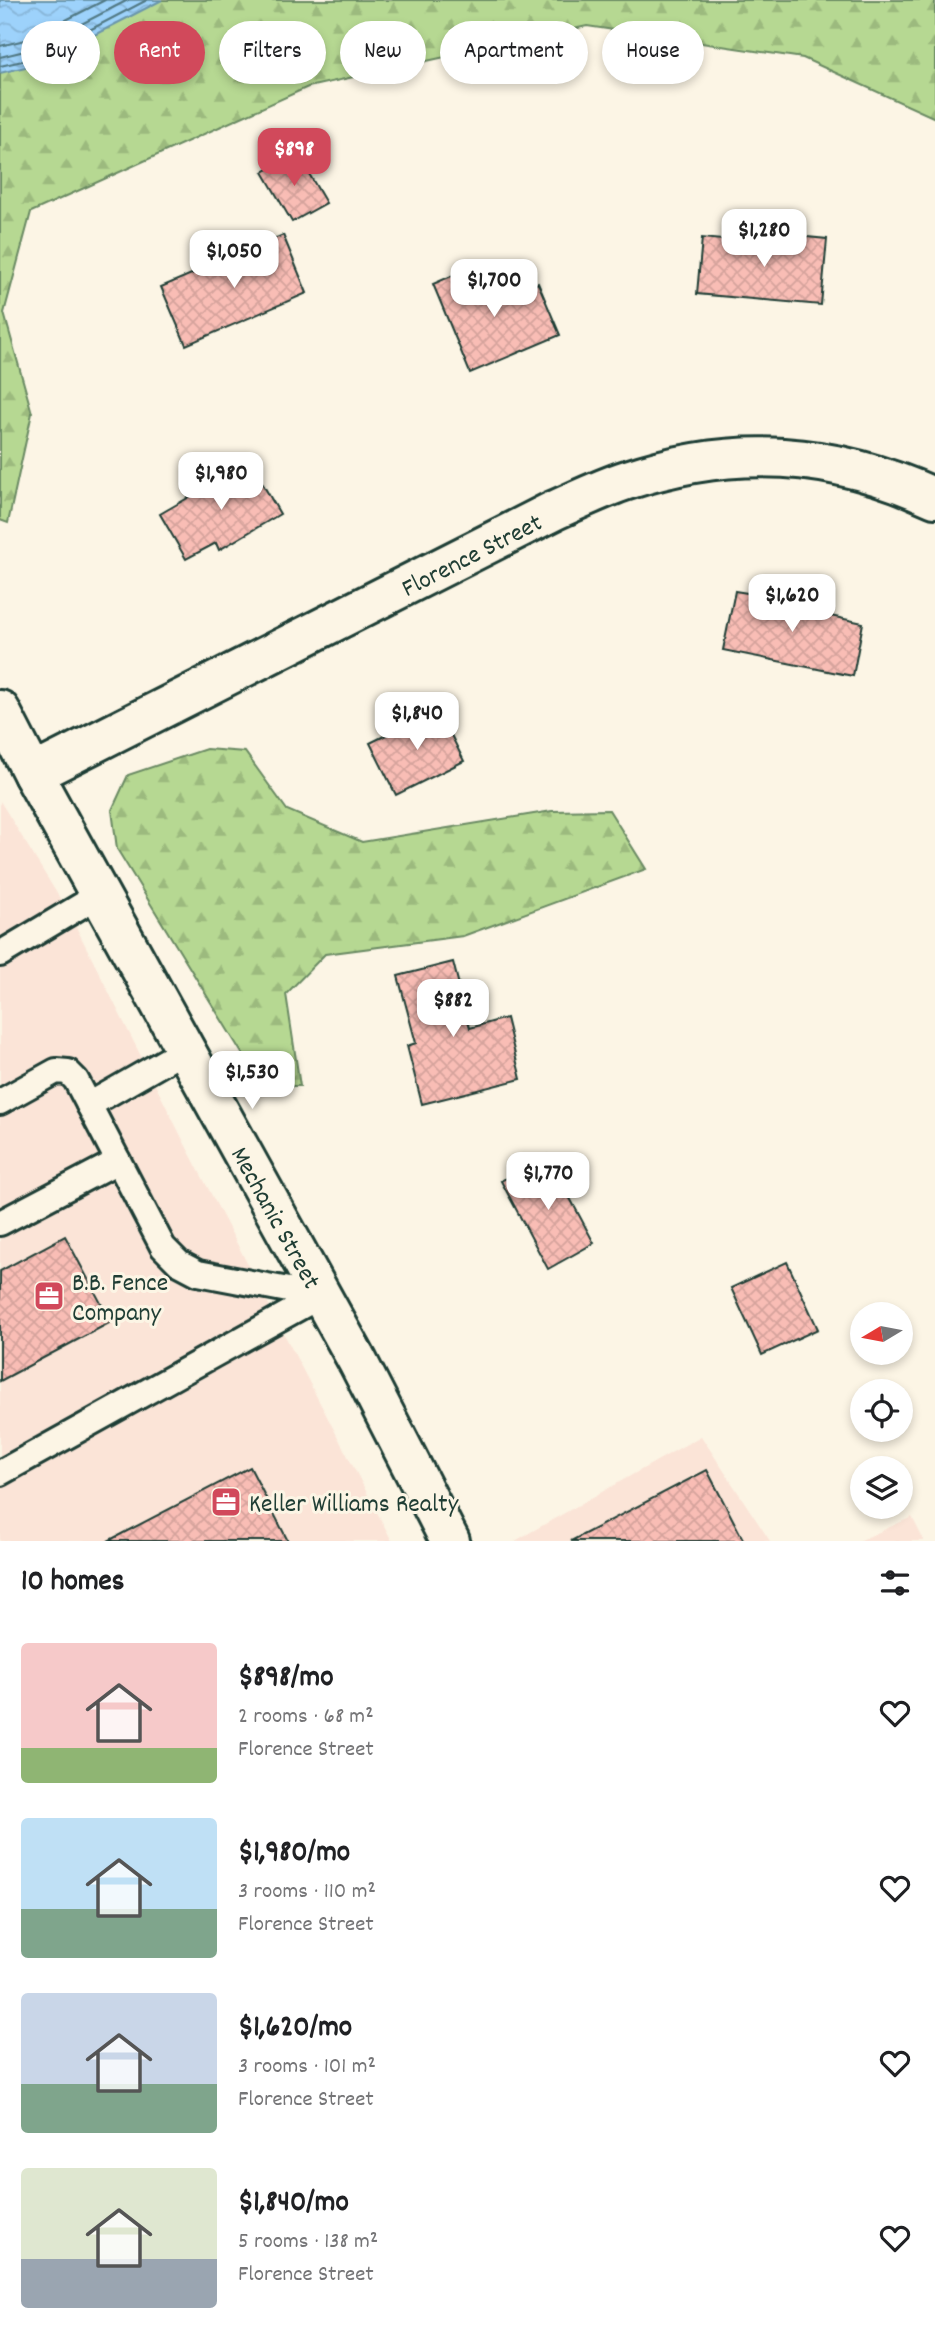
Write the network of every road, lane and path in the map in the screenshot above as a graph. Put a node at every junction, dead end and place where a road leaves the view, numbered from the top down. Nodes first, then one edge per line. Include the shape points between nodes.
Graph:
1 (935, 498) edge
2 (3, 721) edge
3 (33, 774) junction
4 (99, 895) junction
5 (0, 954) edge
6 (185, 1050) junction
7 (0, 1102) edge
8 (89, 1105) junction
9 (118, 1161) junction
10 (1, 1220) edge
11 (320, 1296) junction
12 (0, 1473) edge
13 (450, 1541) edge

1 - 3 street, Florence Street via 855,467 769,457 693,463 629,479 554,511
2 - 3 street, Mechanic Street
3 - 4 street, Mechanic Street
4 - 5 lane
4 - 6 street, Mechanic Street
6 - 8 lane
6 - 11 street, Mechanic Street
7 - 8 lane via 56,1071 68,1072 76,1080
8 - 9 lane
9 - 10 lane
9 - 11 lane via 163,1247 179,1263 222,1279
11 - 12 lane
11 - 13 street, Mechanic Street

